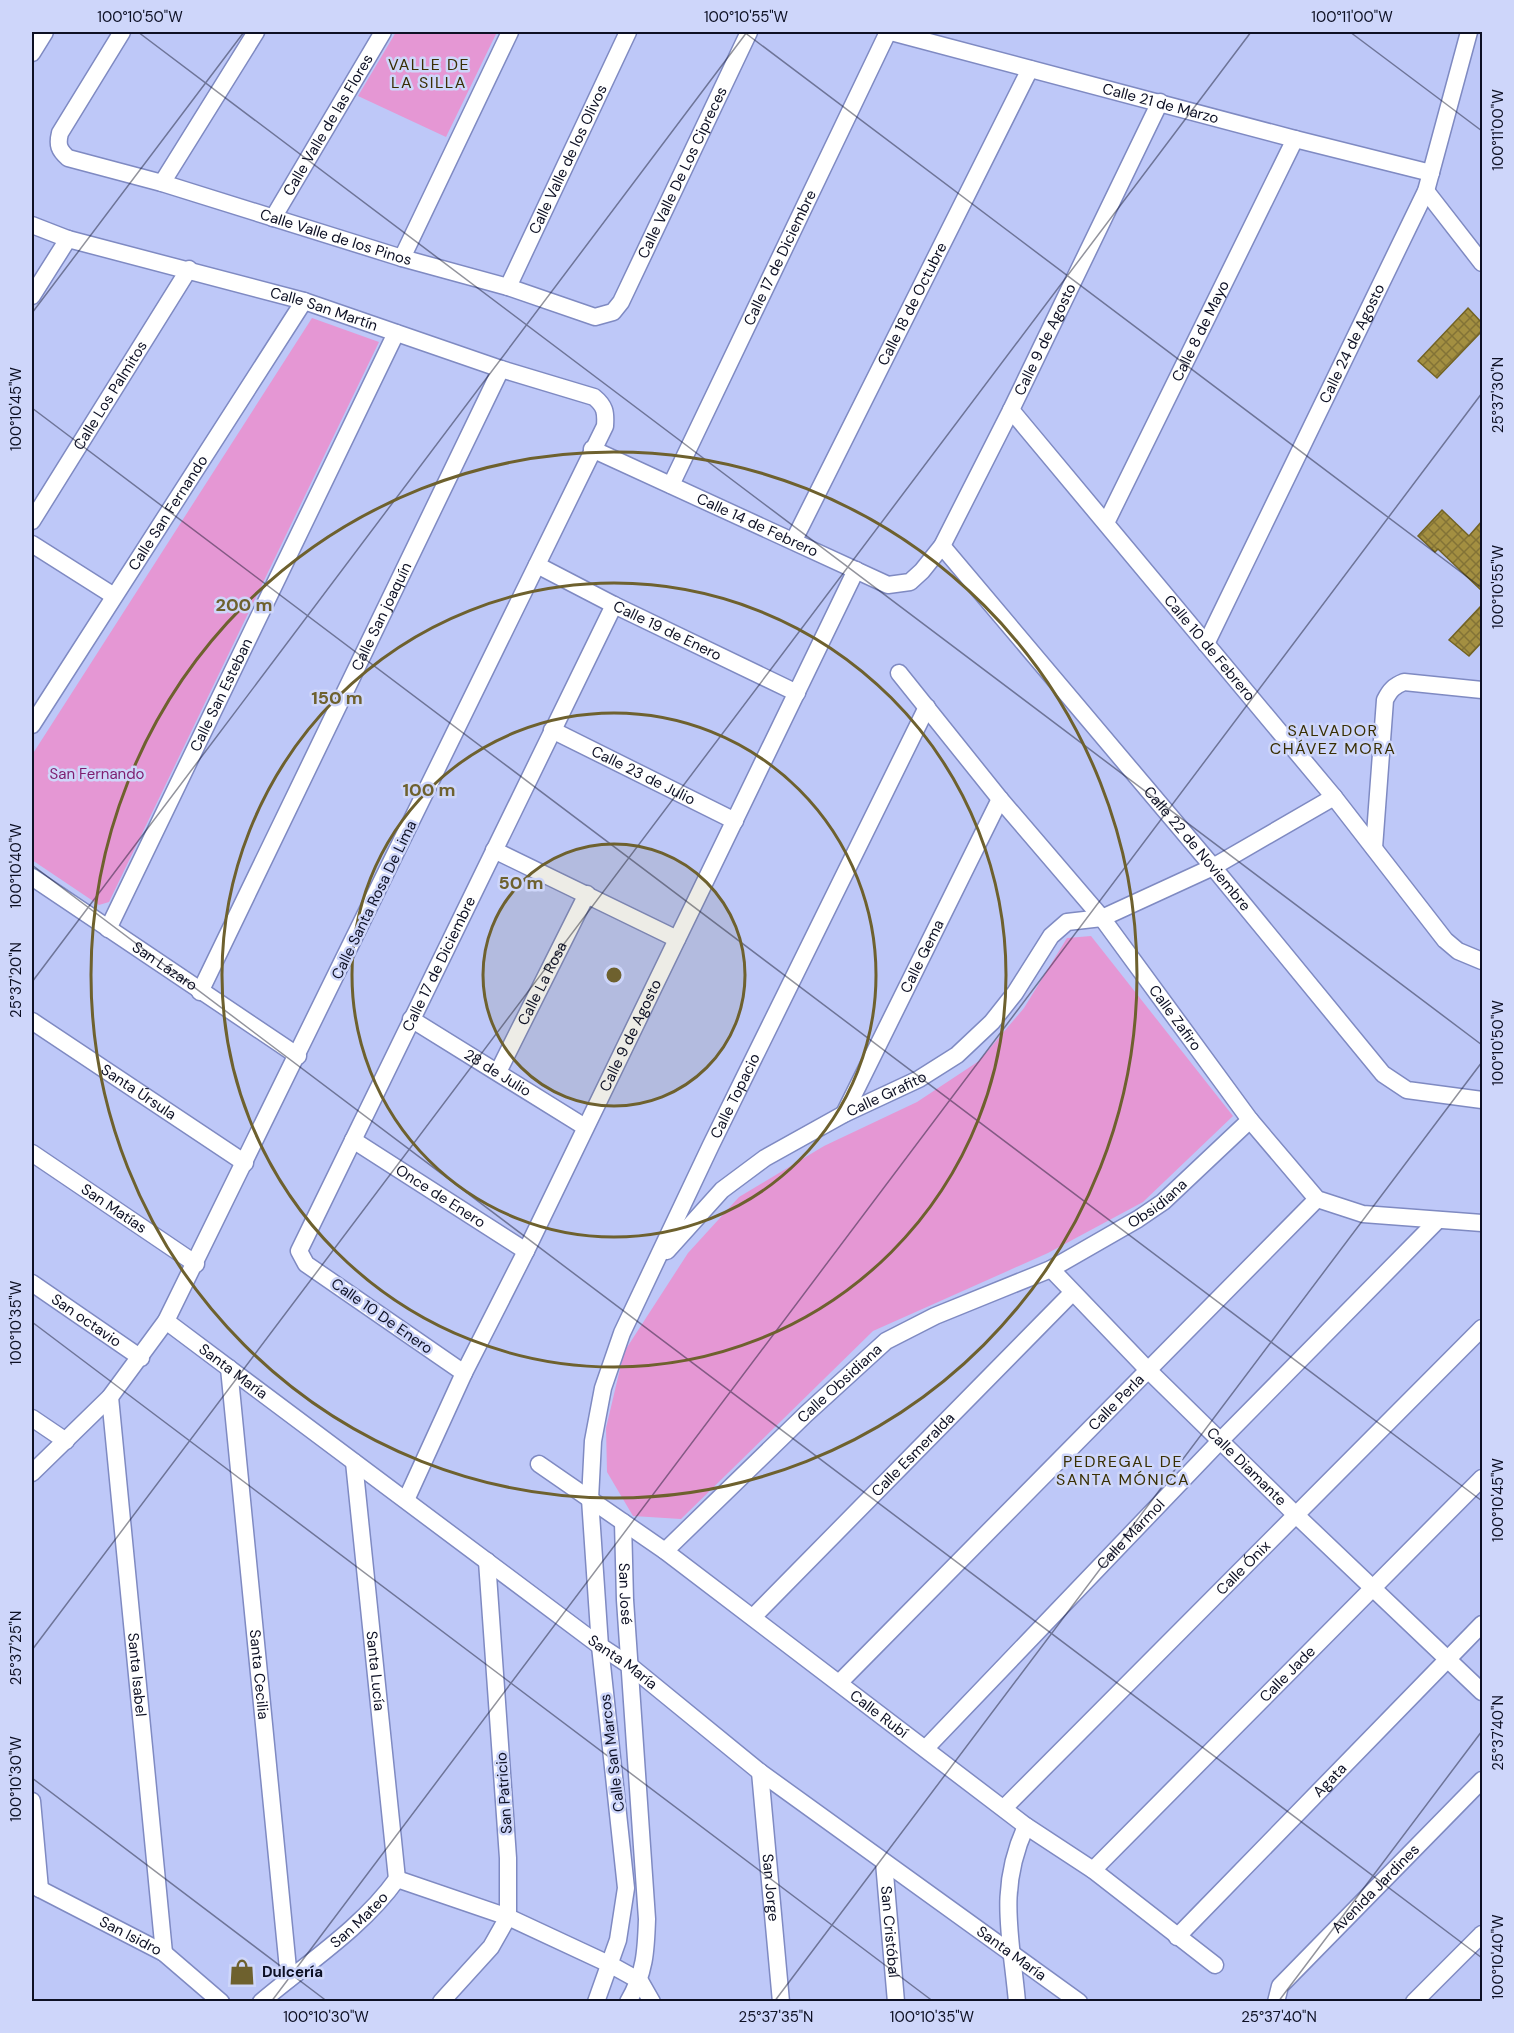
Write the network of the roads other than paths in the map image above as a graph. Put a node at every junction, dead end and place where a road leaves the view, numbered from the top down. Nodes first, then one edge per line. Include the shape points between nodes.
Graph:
1 (45, 32) edge
2 (122, 32) edge
3 (256, 32) edge
4 (383, 32) edge
5 (510, 32) edge
6 (628, 32) edge
7 (750, 32) edge
8 (889, 32) edge
9 (1469, 32) edge
10 (32, 53) edge
11 (1030, 69) junction
12 (1160, 102) junction
13 (1295, 140) junction
14 (1431, 173) junction
15 (162, 183) junction
16 (1426, 191) junction
17 (273, 218) junction
18 (32, 225) edge
19 (68, 238) junction
20 (402, 258) junction
21 (1482, 263) edge
22 (189, 268) junction
23 (508, 287) junction
24 (32, 296) edge
25 (304, 301) junction
26 (613, 312) joint
27 (396, 333) junction
28 (501, 369) junction
29 (1011, 410) junction
30 (606, 412) joint
31 (592, 449) junction
32 (671, 485) junction
33 (32, 521) edge
34 (1106, 523) junction
35 (794, 540) junction
36 (32, 544) edge
37 (942, 546) junction
38 (537, 565) junction
39 (856, 570) junction
40 (922, 571) joint
41 (114, 596) junction
42 (614, 605) junction
43 (1206, 644) junction
44 (899, 673) dead end
45 (1482, 690) edge
46 (797, 693) junction
47 (927, 707) junction
48 (32, 725) edge
49 (552, 730) junction
50 (1334, 797) junction
51 (1000, 799) junction
52 (735, 821) junction
53 (1374, 848) junction
54 (494, 850) junction
55 (1213, 867) junction
56 (32, 877) edge
57 (587, 894) junction
58 (1102, 918) junction
59 (108, 929) junction
60 (678, 939) junction
61 (1482, 961) edge
62 (200, 992) junction
63 (411, 1019) junction
64 (32, 1021) edge
65 (298, 1056) junction
66 (498, 1071) junction
67 (1482, 1100) edge
68 (844, 1114) junction
69 (1250, 1120) junction
70 (585, 1127) junction
71 (353, 1140) junction
72 (32, 1153) edge
73 (245, 1163) junction
74 (1317, 1199) junction
75 (1438, 1220) junction
76 (1482, 1223) edge
77 (526, 1251) junction
78 (300, 1257) joint
79 (656, 1263) junction
80 (196, 1264) junction
81 (1051, 1269) junction
82 (32, 1284) edge
83 (1072, 1293) junction
84 (166, 1321) junction
85 (1482, 1328) edge
86 (141, 1358) junction
87 (229, 1368) junction
88 (1147, 1369) junction
89 (464, 1373) junction
90 (110, 1397) junction
91 (32, 1418) edge
92 (66, 1441) junction
93 (1220, 1441) junction
94 (354, 1462) junction
95 (539, 1464) dead end
96 (32, 1473) edge
97 (1482, 1478) edge
98 (591, 1499) junction
99 (406, 1500) junction
100 (1297, 1516) junction
101 (623, 1522) junction
102 (665, 1551) junction
103 (487, 1561) junction
104 (1373, 1587) junction
105 (753, 1617) junction
106 (1482, 1624) edge
107 (600, 1647) junction
108 (1447, 1660) junction
109 (629, 1665) junction
110 (840, 1682) junction
111 (1482, 1692) edge
112 (926, 1748) junction
113 (760, 1772) junction
114 (1482, 1780) edge
115 (32, 1801) edge
116 (1004, 1808) junction
117 (1026, 1826) junction
118 (884, 1862) junction
119 (1093, 1870) junction
120 (397, 1879) junction
121 (36, 1887) edge
122 (508, 1917) junction
123 (1482, 1934) edge
124 (1177, 1937) junction
125 (164, 1953) junction
126 (1012, 1953) junction
127 (612, 1965) junction
128 (1215, 1965) dead end
129 (289, 1979) junction
130 (640, 1981) junction
131 (221, 2001) edge
132 (261, 2001) edge
133 (441, 2001) edge
134 (596, 2001) edge
135 (628, 2001) edge
136 (652, 2001) edge
137 (781, 2001) edge
138 (896, 2001) edge
139 (1017, 2001) edge
140 (1079, 2001) edge
141 (1276, 2001) edge
142 (1414, 2001) edge

1 - 10 street
2 - 15 street, Calle Valle de los Pinos via 57,143 68,158
3 - 15 street
4 - 17 street, Calle Valle de las Flores
5 - 20 street
6 - 23 street, Calle Valle de los Olivos
7 - 26 street, Calle Valle De Los Cipreces
8 - 11 street, Calle 21 de Marzo
8 - 32 street, Calle 17 de Diciembre
9 - 14 street, Calle 24 de Agosto
11 - 12 street, Calle 21 de Marzo
11 - 35 street, Calle 18 de Octubre
12 - 13 street, Calle 21 de Marzo
12 - 29 street, Calle 9 de Agosto
13 - 14 street, Calle 21 de Marzo
13 - 34 street, Calle 8 de Mayo
14 - 16 street, Calle 24 de Agosto
15 - 17 street, Calle Valle de los Pinos
16 - 21 street
16 - 43 street, Calle 24 de Agosto
17 - 20 street, Calle Valle de los Pinos
18 - 19 street, Calle San Martín
19 - 22 street, Calle San Martín
19 - 24 street
20 - 23 street, Calle Valle de los Pinos
22 - 25 street, Calle San Martín
22 - 33 street, Calle Los Palmitos
23 - 26 street, Calle Valle de los Pinos via 595,317
25 - 27 street, Calle San Martín
25 - 41 street, Calle San Fernando
27 - 28 street, Calle San Martín
27 - 59 street, Calle San Esteban
28 - 30 street, Calle San Martín via 594,397
28 - 62 street, Calle San joaquín
29 - 34 street, Calle 10 de Febrero
29 - 37 street, Calle 9 de Agosto
30 - 31 street, Calle Santa Rosa De Lima via 604,426
31 - 32 street, Calle 14 de Febrero
31 - 38 street, Calle Santa Rosa De Lima
32 - 35 street, Calle 14 de Febrero
34 - 43 street, Calle 10 de Febrero
35 - 39 street, Calle 14 de Febrero
36 - 41 street
37 - 40 street, Calle 9 de Agosto
37 - 55 street, Calle 22 de Noviembre
38 - 42 street, Calle 19 de Enero
38 - 65 street, Calle Santa Rosa De Lima
39 - 40 street, Calle 14 de Febrero via 888,585 910,582
39 - 46 street, Calle 9 de Agosto
41 - 48 street, Calle San Fernando
42 - 46 street, Calle 19 de Enero
42 - 49 street, Calle 17 de Diciembre
43 - 50 street, Calle 10 de Febrero
44 - 47 street, Calle Zafiro
45 - 53 street via 1404,682 1389,692 1385,700
46 - 52 street, Calle 9 de Agosto
47 - 51 street, Calle Zafiro
47 - 79 street, Calle Topacio
49 - 52 street, Calle 23 de Julio
49 - 54 street, Calle 17 de Diciembre
50 - 53 street, Calle 10 de Febrero
50 - 55 street
51 - 58 street, Calle Zafiro
51 - 68 street, Calle Gema
52 - 60 street, Calle 9 de Agosto
53 - 61 street, Calle 10 de Febrero via 1445,940 1458,951
54 - 57 street
54 - 63 street, Calle 17 de Diciembre
55 - 58 street
55 - 67 street, Calle 22 de Noviembre via 1390,1080 1407,1090
56 - 59 street, San Lázaro
57 - 60 street
57 - 66 street, Calle La Rosa
58 - 68 street, Calle Grafito via 1076,920 1059,928 1016,993 957,1055
58 - 69 street, Calle Zafiro
59 - 62 street, San Lázaro
60 - 70 street, Calle 9 de Agosto
62 - 65 street, San Lázaro
63 - 66 street, 28 de Julio
63 - 71 street, Calle 17 de Diciembre
64 - 73 street, Santa Úrsula
65 - 73 street, Calle Santa Rosa De Lima
66 - 70 street, 28 de Julio
68 - 79 street, Calle Grafito via 765,1158 722,1190
69 - 74 street, Calle Zafiro
69 - 81 street, Obsidiana via 1163,1202
70 - 77 street, Calle 9 de Agosto
71 - 77 street, Once de Enero
71 - 78 street, Calle 17 de Diciembre via 302,1243
72 - 80 street, San Matías
73 - 80 street, Calle Santa Rosa De Lima
74 - 75 street via 1363,1214
74 - 88 street, Calle Perla
75 - 76 street
75 - 93 street, Calle Mármol
77 - 89 street, Calle 9 de Agosto
78 - 89 street, Calle 10 De Enero
79 - 98 street, Calle Topacio via 622,1333 603,1388 593,1441
80 - 84 street, Calle Santa Rosa De Lima
81 - 83 street, Calle Diamante
81 - 102 street, Calle Obsidiana via 886,1341
82 - 86 street, San octavio
83 - 88 street, Calle Diamante
83 - 105 street, Calle Esmeralda
84 - 86 street, Calle Santa Rosa De Lima
84 - 87 street, Santa María
85 - 100 street, Calle Ónix
86 - 90 street, Calle Santa Rosa De Lima
87 - 94 street, Santa María
87 - 129 street, Santa Cecilia
88 - 93 street, Calle Diamante
88 - 110 street, Calle Perla
89 - 99 street, Calle 9 de Agosto
90 - 92 street, Calle Santa Rosa De Lima
90 - 125 street, Santa Isabel
91 - 92 street
92 - 96 street, Calle Santa Rosa De Lima
93 - 100 street, Calle Diamante
93 - 112 street, Calle Mármol
94 - 99 street, Santa María
94 - 120 street, Santa Lucía
95 - 98 street, Calle Rubí
97 - 104 street, Calle Jade
98 - 101 street, Calle Rubí
98 - 107 street, Calle San Marcos
99 - 103 street, Santa María
100 - 104 street, Calle Diamante
100 - 116 street, Calle Ónix
101 - 102 street, Calle Rubí
101 - 109 street, San José
102 - 105 street, Calle Rubí
103 - 107 street, Santa María
103 - 122 street, San Patricio via 508,1858
104 - 108 street, Calle Diamante
104 - 119 street, Calle Jade
105 - 110 street, Calle Rubí
106 - 108 street, Agata
107 - 109 street, Santa María
107 - 127 street, Calle San Marcos via 626,1888
108 - 111 street, Calle Diamante
108 - 124 street, Agata
109 - 113 street, Santa María
109 - 130 street, Calle San Marcos via 647,1919
110 - 112 street, Calle Rubí
112 - 116 street, Calle Rubí
113 - 118 street, Santa María
113 - 137 street, San Jorge
114 - 141 street, Avenida Jardines via 1280,1986
115 - 121 street
116 - 117 street, Calle Rubí
117 - 119 street, Calle Rubí
117 - 126 street via 1007,1885
118 - 126 street, Santa María
118 - 138 street, San Cristóbal
119 - 124 street, Calle Rubí
120 - 122 street
120 - 129 street, San Mateo via 372,1910
121 - 125 street, San Isidro
122 - 127 street
122 - 133 street, San Patricio via 491,1947
123 - 142 street
124 - 128 street, Calle Rubí
125 - 131 street, San Isidro
126 - 139 street
126 - 140 street, Santa María
127 - 130 street
127 - 134 street, Calle San Marcos
129 - 132 street, San Mateo
130 - 135 street, Calle San Marcos
130 - 136 street

